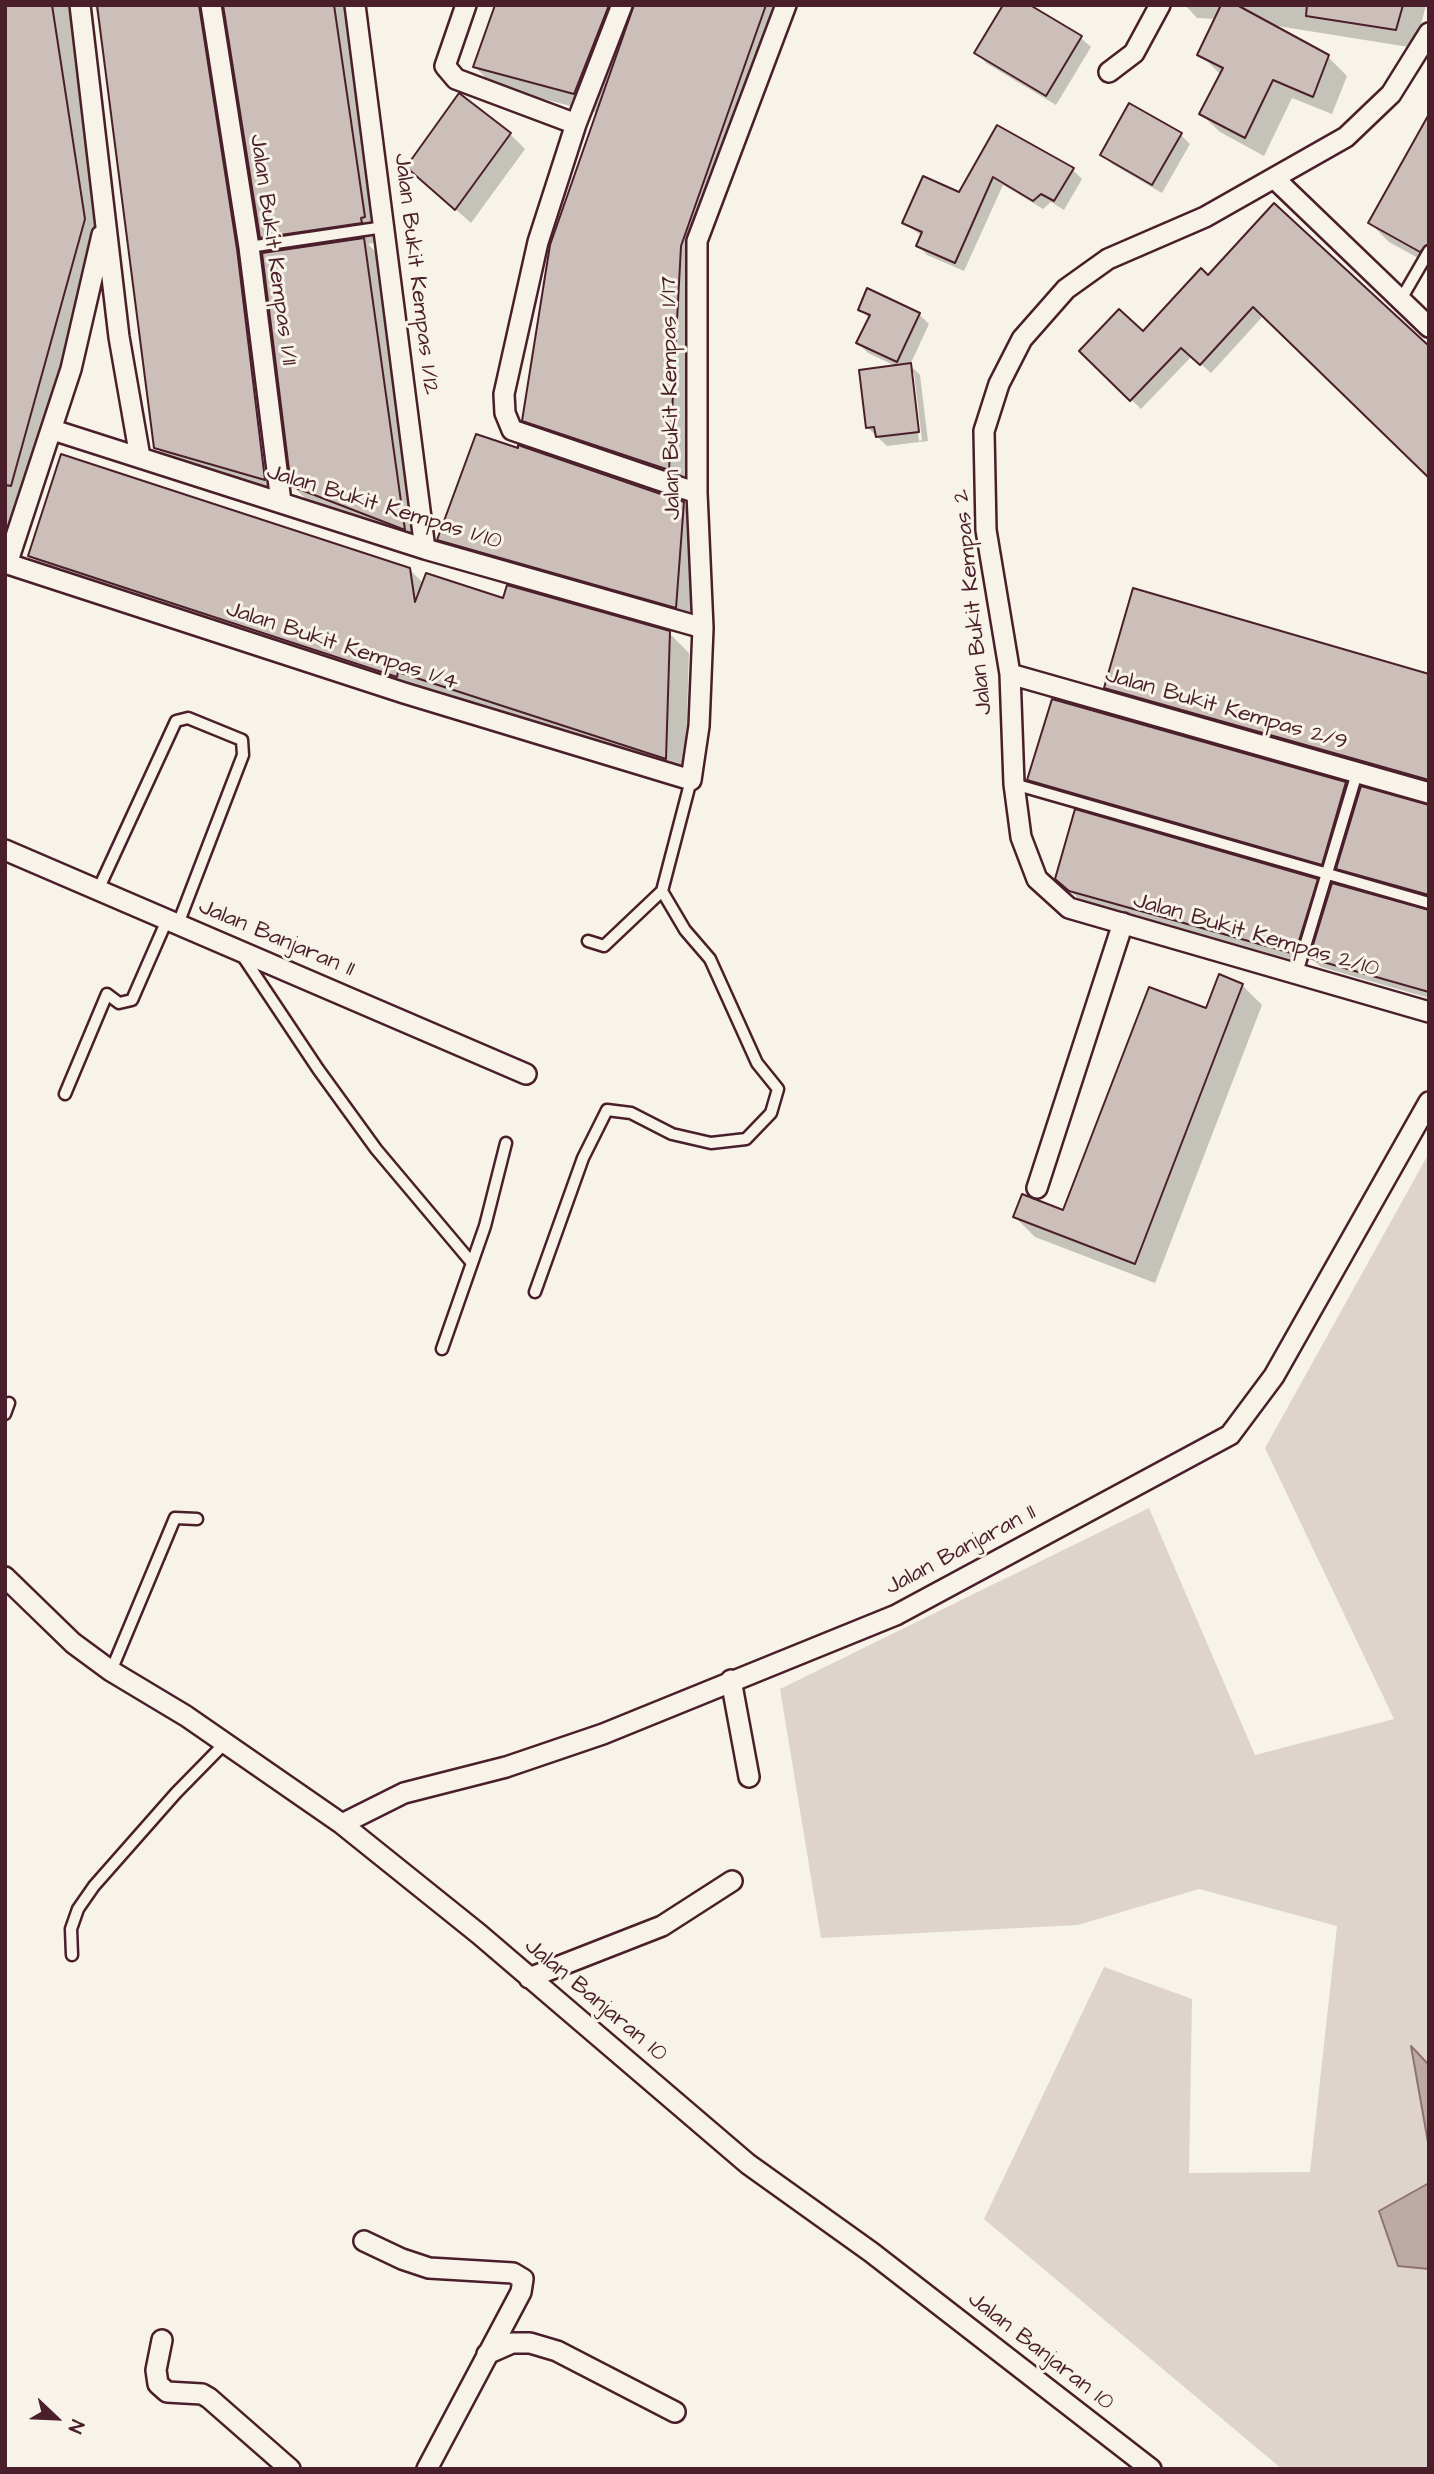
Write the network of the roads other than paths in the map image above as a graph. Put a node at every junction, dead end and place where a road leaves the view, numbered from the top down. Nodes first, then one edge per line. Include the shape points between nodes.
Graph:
1 (80, 5) edge
2 (211, 5) edge
3 (355, 5) edge
4 (466, 5) edge
5 (622, 5) edge
6 (786, 5) edge
7 (1160, 5) edge
8 (1429, 33) edge
9 (1109, 72) dead end
10 (576, 124) junction
11 (1275, 179) junction
12 (106, 217) junction
13 (385, 227) junction
14 (249, 247) junction
15 (1429, 251) edge
16 (1400, 301) junction
17 (1429, 327) edge
18 (53, 430) junction
19 (140, 457) junction
20 (697, 493) junction
21 (281, 502) junction
22 (425, 549) junction
23 (6, 564) edge
24 (703, 628) junction
25 (1010, 674) junction
26 (1357, 773) junction
27 (691, 780) junction
28 (1014, 784) junction
29 (1429, 793) edge
30 (5, 850) edge
31 (1328, 875) junction
32 (98, 890) junction
33 (662, 891) junction
34 (1429, 903) edge
35 (1069, 908) joint
36 (173, 922) junction
37 (1123, 923) junction
38 (588, 941) dead end
39 (238, 949) junction
40 (1297, 972) junction
41 (1429, 1012) edge
42 (526, 1074) dead end
43 (65, 1094) dead end
44 (1429, 1102) edge
45 (506, 1143) dead end
46 (1037, 1188) dead end
47 (472, 1263) junction
48 (536, 1292) dead end
49 (442, 1349) dead end
50 (9, 1403) dead end
51 (5, 1414) edge
52 (197, 1519) dead end
53 (5, 1577) edge
54 (111, 1671) junction
55 (731, 1681) junction
56 (226, 1743) junction
57 (749, 1777) dead end
58 (342, 1824) junction
59 (732, 1881) dead end
60 (72, 1955) dead end
61 (529, 1978) junction
62 (364, 2241) dead end
63 (162, 2340) dead end
64 (487, 2354) junction
65 (675, 2412) dead end
66 (290, 2469) edge
67 (427, 2469) edge
68 (1151, 2469) edge

1 - 12 street
2 - 14 street, Jalan Bukit Kempas 1/11
3 - 13 street, Jalan Bukit Kempas 1/12
4 - 10 street via 445,66 456,79
5 - 10 street
6 - 20 street, Jalan Bukit Kempas 1/17 via 697,241
7 - 9 street via 1134,53
8 - 11 street, Jalan Bukit Kempas 2 via 1391,94 1346,137
10 - 20 street via 538,242 504,394 505,413 512,430
11 - 16 street
11 - 25 street, Jalan Bukit Kempas 2 via 1205,217 1108,259 1066,289 1022,339 999,384 984,431 986,530
12 - 18 street via 92,288
12 - 19 street
13 - 14 lane
13 - 22 street, Jalan Bukit Kempas 1/12
14 - 21 street, Jalan Bukit Kempas 1/11
15 - 16 lane
16 - 17 street
18 - 19 street, Jalan Bukit Kempas 1/10
18 - 23 street
19 - 21 street, Jalan Bukit Kempas 1/10
20 - 24 street, Jalan Bukit Kempas 1/17
21 - 22 street, Jalan Bukit Kempas 1/10
22 - 24 street, Jalan Bukit Kempas 1/10
23 - 27 street, Jalan Bukit Kempas 1/4
24 - 27 street, Jalan Bukit Kempas 1/17 via 699,726
25 - 26 street, Jalan Bukit Kempas 2/9
25 - 28 street, Jalan Bukit Kempas 2
26 - 29 street, Jalan Bukit Kempas 2/9
26 - 31 lane
27 - 33 lane
28 - 31 lane
28 - 35 street, Jalan Bukit Kempas 2 via 1021,836 1037,879
30 - 32 street, Jalan Banjaran 11
31 - 34 lane
31 - 40 lane
32 - 36 street, Jalan Banjaran 11
32 - 36 lane via 176,721 188,718 242,740 243,755
33 - 38 lane via 604,946
33 - 48 lane via 685,930 710,959 757,1063 778,1090 771,1114 746,1139 711,1143 672,1134 631,1113 607,1111 583,1158
35 - 37 street, Jalan Bukit Kempas 2/10
36 - 39 street, Jalan Banjaran 11
36 - 43 lane via 132,1000 119,1003 107,994
37 - 40 street, Jalan Bukit Kempas 2/10
37 - 46 street
39 - 42 street, Jalan Banjaran 11
39 - 47 lane via 376,1149
40 - 41 street, Jalan Bukit Kempas 2/10
44 - 55 street, Jalan Banjaran 11 via 1274,1376 1230,1434 896,1615
45 - 47 lane
47 - 49 lane
50 - 51 lane
52 - 54 lane via 175,1518
53 - 54 street, Jalan Banjaran 10 via 73,1643
54 - 56 street, Jalan Banjaran 10
55 - 57 street
55 - 58 street, Jalan Banjaran 11 via 506,1768 404,1793
56 - 58 street, Jalan Banjaran 10
56 - 60 lane via 94,1886 71,1929
58 - 61 street, Jalan Banjaran 10
59 - 61 street via 662,1926
61 - 68 street, Jalan Banjaran 10 via 748,2164 872,2252
62 - 64 street via 429,2268 513,2273 523,2279 521,2292
63 - 66 street via 158,2384 167,2392 209,2398
64 - 65 street via 512,2343 557,2351
64 - 67 street

